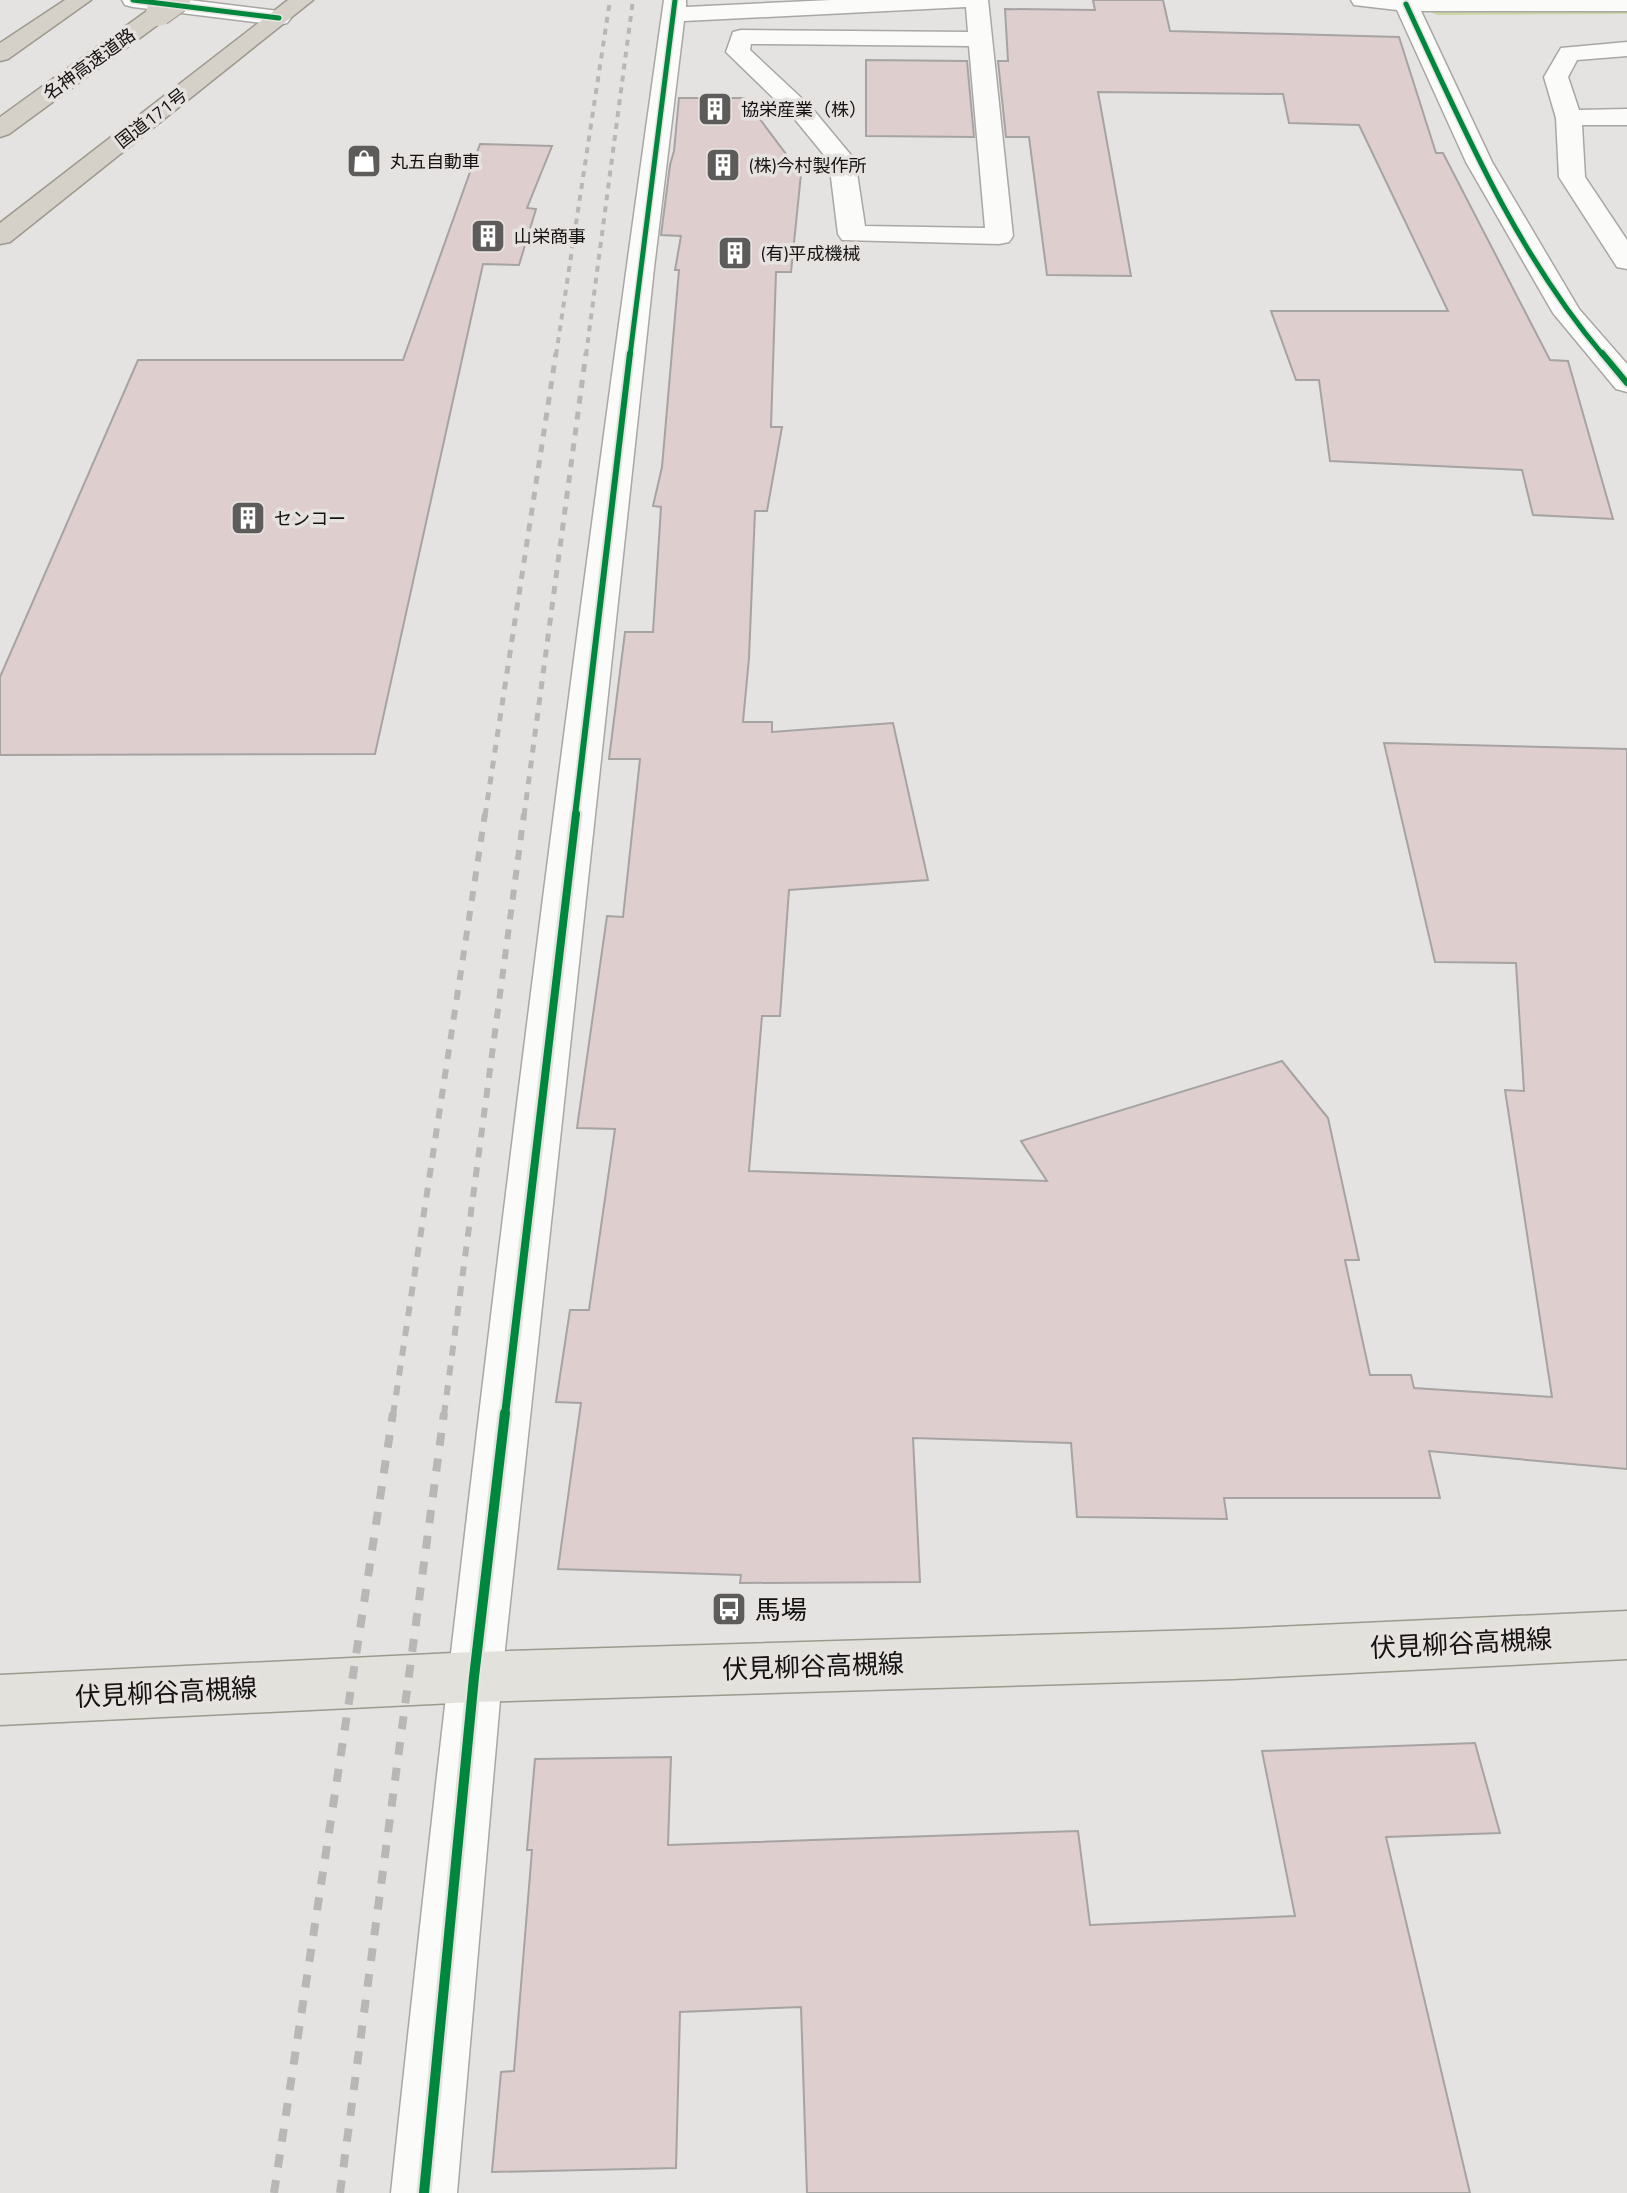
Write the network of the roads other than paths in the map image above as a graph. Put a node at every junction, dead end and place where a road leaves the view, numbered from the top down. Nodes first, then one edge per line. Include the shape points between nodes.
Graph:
1 (133, 0) edge
2 (302, 0) edge
3 (966, 0) edge
4 (977, 0) edge
5 (1362, 0) edge
6 (78, 1) edge
7 (1395, 2) edge
8 (1627, 4) edge
9 (168, 7) edge
10 (674, 8) edge
11 (279, 18) junction
12 (981, 39) junction
13 (1627, 49) edge
14 (0, 54) edge
15 (1627, 117) edge
16 (1569, 118) junction
17 (0, 129) edge
18 (0, 236) edge
19 (1627, 261) edge
20 (1627, 383) edge
21 (1627, 1635) edge
22 (474, 1677) junction
23 (0, 1700) edge
24 (424, 2193) edge

1 - 11 street
2 - 11 highway, 国道171号
3 - 10 street
4 - 12 street
5 - 7 street
6 - 14 highway
7 - 8 street
7 - 20 street via 1567,313
9 - 17 highway, 名神高速道路
10 - 22 street
11 - 18 highway, 国道171号
12 - 12 street via 741,37 738,52 802,112 842,160 852,234 999,236
13 - 16 street via 1569,53 1556,77
15 - 16 street
16 - 19 street via 1572,177
21 - 22 main road, 伏見柳谷高槻線 via 1233,1654
22 - 23 main road, 伏見柳谷高槻線
22 - 24 street

